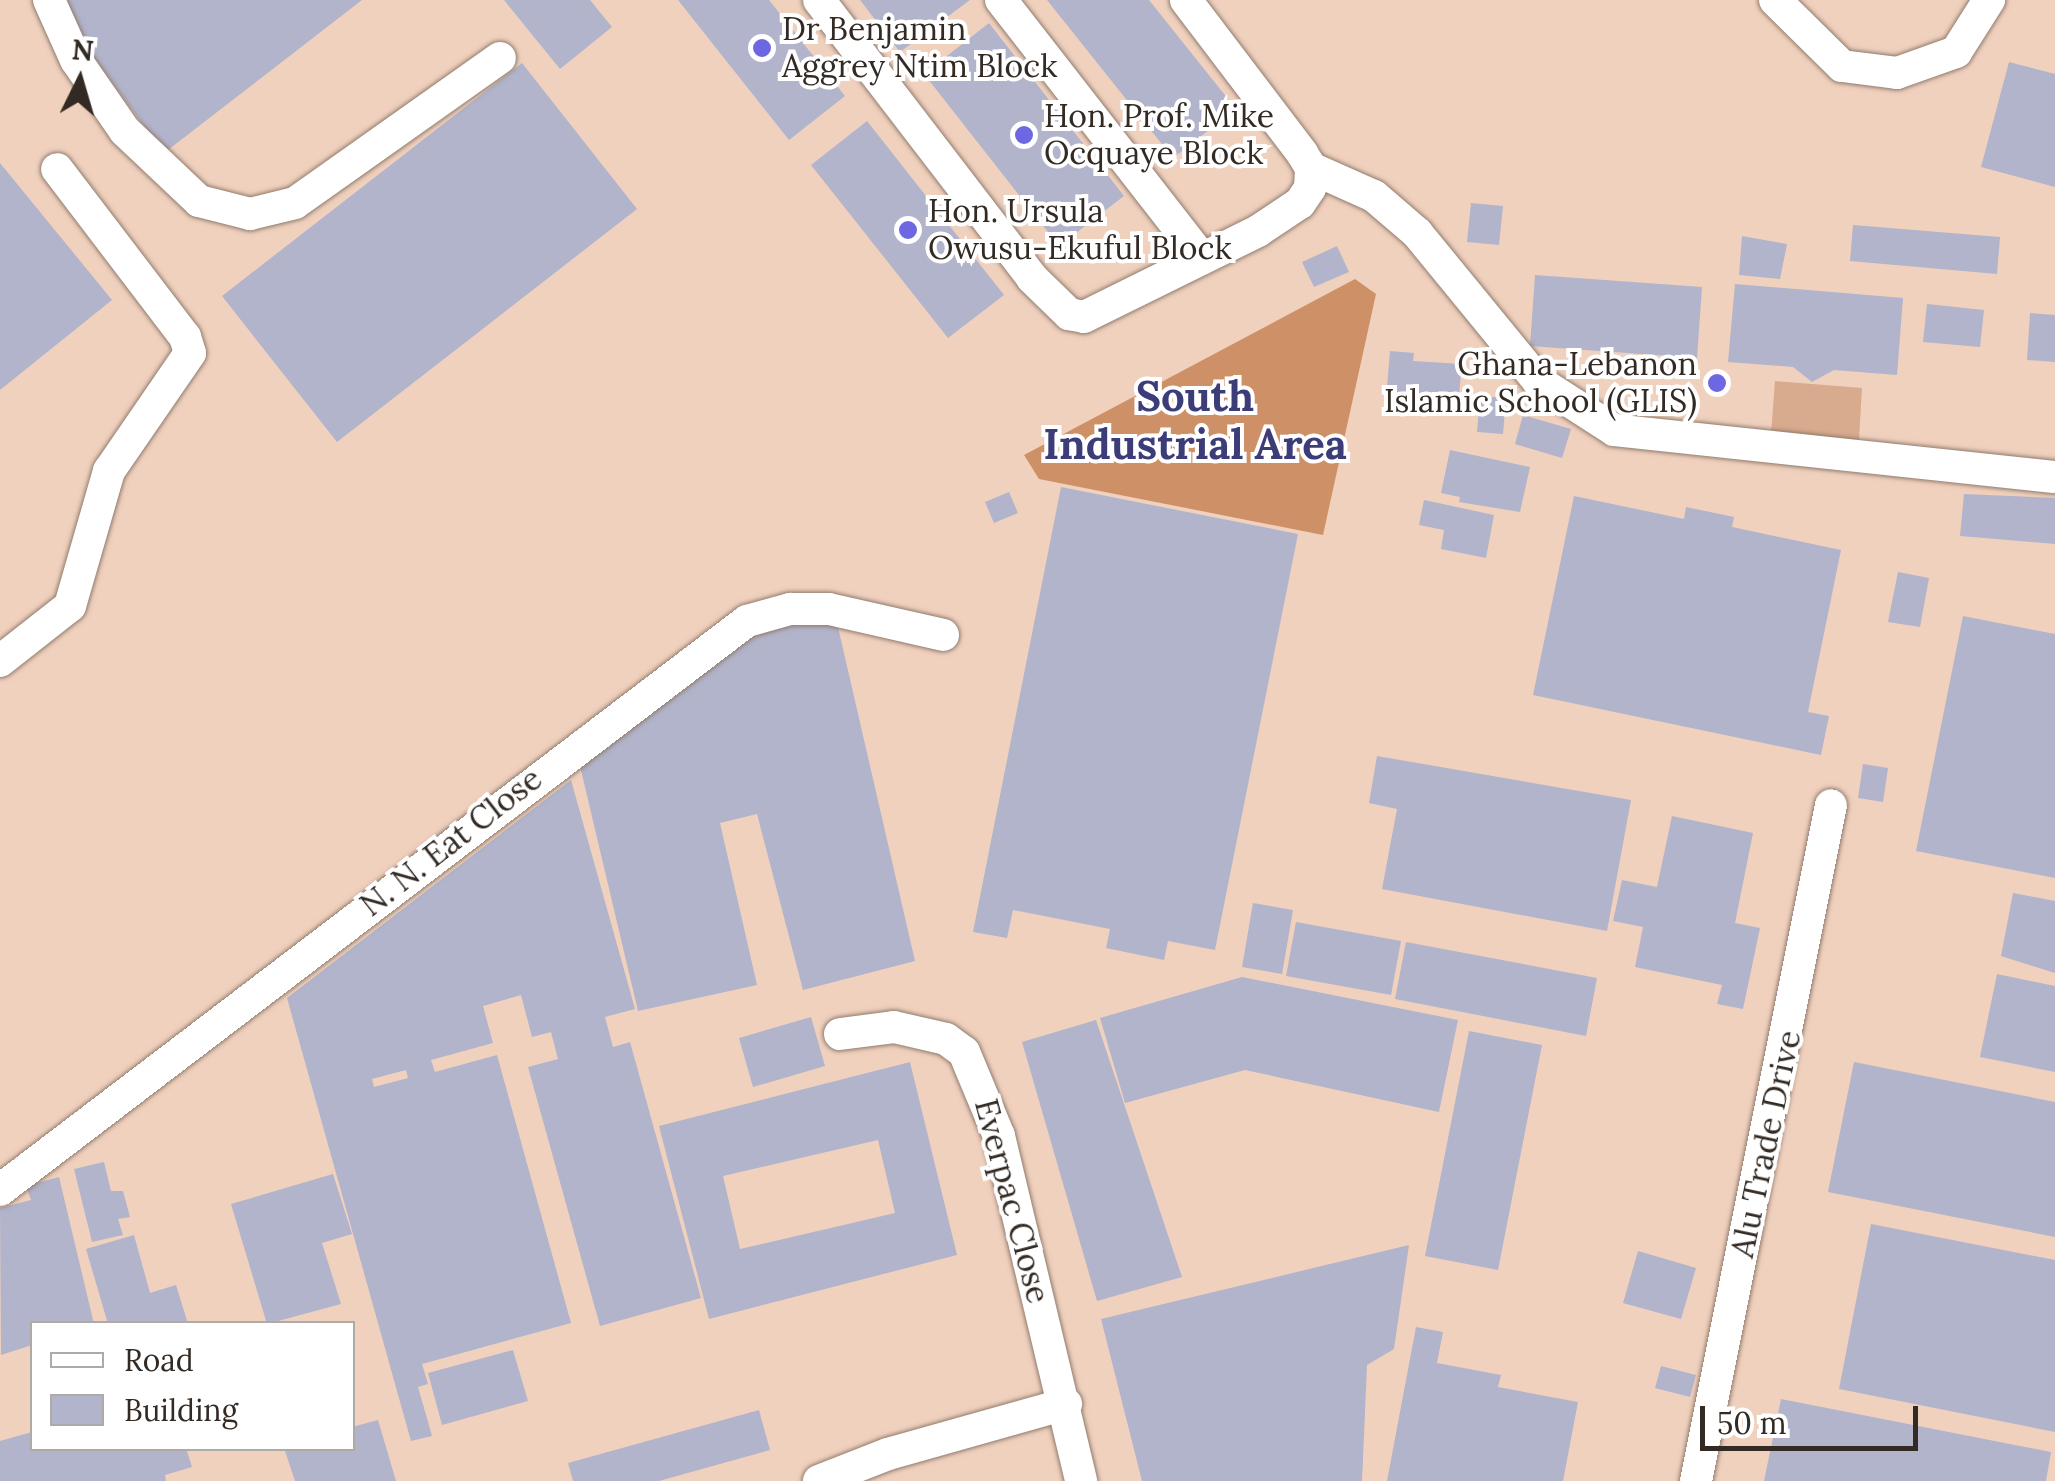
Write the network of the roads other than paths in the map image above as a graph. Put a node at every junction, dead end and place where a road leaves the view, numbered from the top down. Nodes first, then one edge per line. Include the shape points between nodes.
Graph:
1 (49, 0) edge
2 (818, 0) edge
3 (1001, 0) edge
4 (1186, 0) edge
5 (1775, 0) edge
6 (1990, 0) edge
7 (500, 58) dead end
8 (1311, 168) junction
9 (58, 169) dead end
10 (1201, 258) junction
11 (2055, 477) edge
12 (942, 636) dead end
13 (0, 660) edge
14 (1831, 806) dead end
15 (840, 1034) dead end
16 (0, 1190) edge
17 (1066, 1404) junction
18 (819, 1481) edge
19 (1081, 1481) edge
20 (1696, 1481) edge

1 - 7 lane via 76,60 126,131 199,201 250,214 295,203
2 - 10 lane via 1032,278 1069,314 1084,317 1108,308
3 - 10 lane
4 - 8 lane
5 - 6 lane via 1842,66 1881,72 1916,70 1956,52
8 - 10 lane via 1300,204
8 - 11 lane via 1374,196 1417,233 1538,381 1614,430
9 - 13 lane via 185,337 190,353 110,471 70,606
12 - 16 lane, N. N. Eat Close via 829,609 790,608 747,621
14 - 20 lane, Alu Trade Drive
15 - 17 lane, Everpac Close via 894,1026 946,1039 964,1052 998,1136
17 - 18 lane via 888,1454
17 - 19 lane, Everpac Close

